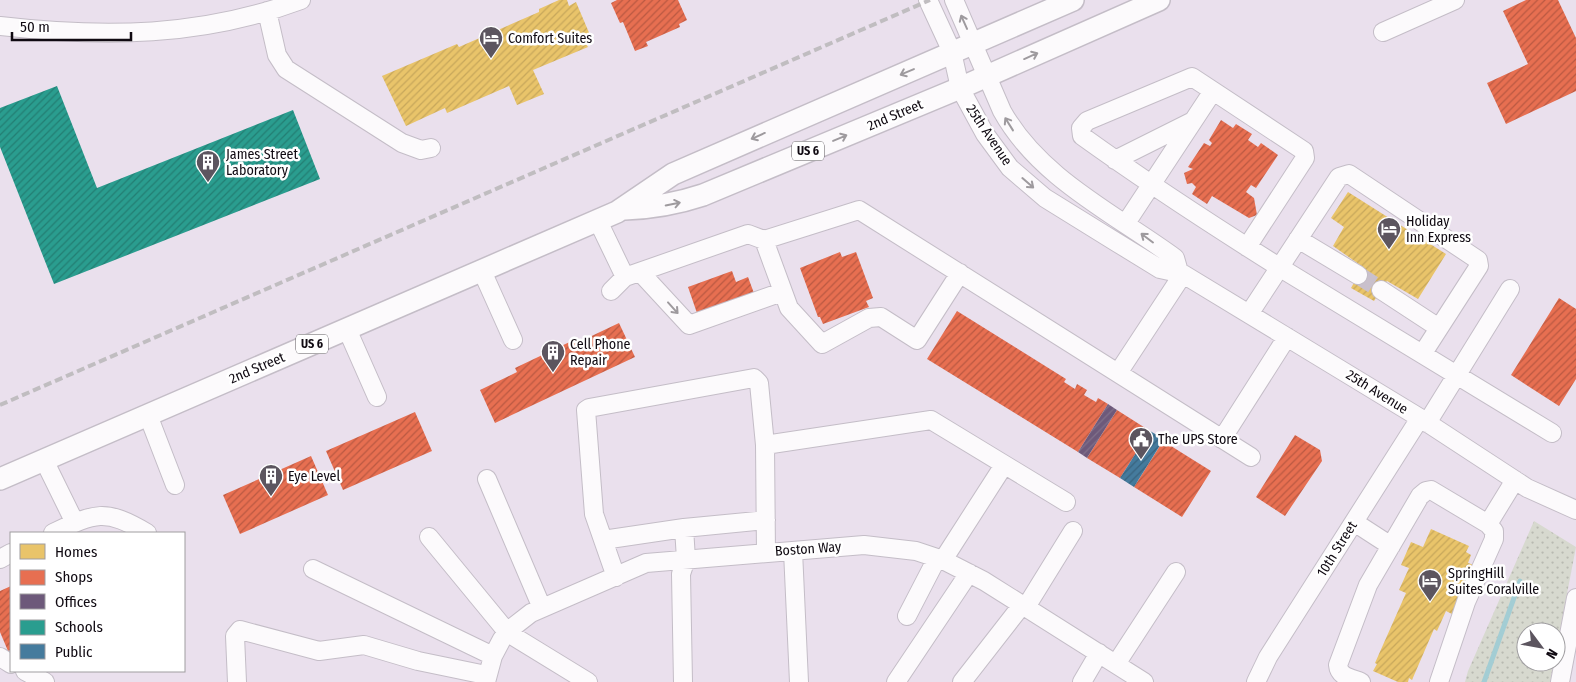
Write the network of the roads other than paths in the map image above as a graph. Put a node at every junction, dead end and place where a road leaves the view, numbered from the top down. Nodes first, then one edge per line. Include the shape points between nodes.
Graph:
1 (301, 0) edge
2 (928, 0) edge
3 (954, 0) edge
4 (1073, 0) edge
5 (1159, 0) edge
6 (1455, 0) edge
7 (267, 11) junction
8 (0, 26) edge
9 (1383, 32) dead end
10 (973, 43) junction
11 (952, 52) junction
12 (987, 75) junction
13 (960, 88) junction
14 (1213, 91) junction
15 (1193, 121) junction
16 (431, 148) dead end
17 (1115, 160) junction
18 (1150, 185) junction
19 (625, 209) junction
20 (598, 220) junction
21 (1126, 223) junction
22 (1298, 239) junction
23 (764, 240) junction
24 (1248, 247) junction
25 (1279, 267) junction
26 (482, 271) junction
27 (960, 273) junction
28 (1181, 273) junction
29 (632, 275) junction
30 (1358, 275) tunnel mouth
31 (1510, 289) dead end
32 (1381, 290) tunnel mouth
33 (611, 291) dead end
34 (782, 292) junction
35 (1249, 314) junction
36 (1439, 328) junction
37 (347, 329) junction
38 (1287, 337) junction
39 (513, 340) dead end
40 (1423, 353) junction
41 (1118, 373) junction
42 (1457, 374) junction
43 (377, 397) dead end
44 (148, 415) junction
45 (1423, 421) junction
46 (1552, 433) dead end
47 (1222, 439) junction
48 (766, 445) junction
49 (1251, 457) dead end
50 (44, 460) junction
51 (1004, 465) junction
52 (0, 479) edge
53 (488, 479) dead end
54 (1515, 480) junction
55 (175, 486) dead end
56 (1066, 502) dead end
57 (1576, 510) edge
58 (766, 520) junction
59 (1354, 522) junction
60 (75, 523) junction
61 (1488, 524) junction
62 (684, 528) junction
63 (1074, 531) dead end
64 (55, 532) edge
65 (145, 532) edge
66 (429, 537) dead end
67 (603, 540) junction
68 (1391, 546) junction
69 (793, 551) junction
70 (766, 553) junction
71 (686, 559) junction
72 (940, 559) junction
73 (313, 569) dead end
74 (1176, 572) dead end
75 (969, 573) junction
76 (616, 577) junction
77 (1576, 598) edge
78 (1024, 606) junction
79 (542, 608) junction
80 (907, 616) dead end
81 (508, 633) junction
82 (1099, 653) junction
83 (492, 656) junction
84 (1116, 664) junction
85 (26, 672) edge
86 (486, 678) edge
87 (45, 682) edge
88 (237, 682) edge
89 (588, 682) edge
90 (683, 682) edge
91 (798, 682) edge
92 (896, 682) edge
93 (962, 682) edge
94 (1082, 682) edge
95 (1144, 682) edge
96 (1256, 682) edge
97 (1361, 682) edge
98 (1439, 682) edge
99 (1560, 682) edge

1 - 7 street
2 - 11 street, 25th Avenue
10 -> 3 street, 25th Avenue
4 - 10 main road, 2nd Street / US 6
12 -> 5 main road, 2nd Street / US 6
6 - 9 street
7 - 8 street via 223,23 165,32 106,34
7 - 16 street via 277,55 286,69 402,143 421,150
10 - 11 main road, 2nd Street / US 6
10 - 12 street, 25th Avenue
11 - 13 street, 25th Avenue
11 -> 19 main road, 2nd Street / US 6 via 674,174
12 - 13 main road, 2nd Street / US 6
21 -> 12 street, 25th Avenue via 1078,192 1034,155 1011,128
19 -> 13 main road, 2nd Street / US 6 via 680,203 703,195
13 -> 28 street, 25th Avenue via 985,134 1010,168 1045,198 1160,269
14 - 15 street
14 - 17 street via 1192,77 1087,121 1081,128 1082,136
14 - 24 street via 1306,155
15 - 17 street
15 - 18 street
17 - 18 street
18 - 21 street
18 - 24 street
19 - 20 main road, 2nd Street / US 6
20 - 26 main road, 2nd Street / US 6
20 - 29 street
28 -> 21 street, 25th Avenue via 1174,258
22 - 25 street
22 - 30 street
22 - 36 street via 1339,177 1349,174 1478,260 1479,266
23 - 27 street via 859,210
23 - 29 street via 748,234
23 - 34 street
24 - 25 street
25 - 35 street
25 - 40 street
26 - 37 main road, 2nd Street / US 6
26 - 39 street
27 - 34 street via 917,340 881,317 869,318 822,344 789,308
27 - 41 street
28 - 35 street, 25th Avenue
28 - 41 street
29 - 33 street
29 -> 34 street via 689,325
31 - 42 street, 10th Street
32 - 36 street
35 - 38 street, 25th Avenue
36 - 40 street
37 - 43 street
37 - 44 main road, 2nd Street / US 6
38 - 45 street, 25th Avenue
38 - 47 street
40 - 42 street
41 - 47 street
42 - 45 street, 10th Street
42 - 46 street
44 - 50 main road, 2nd Street / US 6
44 - 55 street
45 - 54 street, 25th Avenue
45 - 59 street, 10th Street
47 - 49 street
48 - 51 street via 931,420
48 - 58 street
48 - 67 street via 759,383 754,378 590,408 585,414 594,514
50 - 52 main road, 2nd Street / US 6
50 - 60 street
51 - 56 street
51 - 72 street
53 - 79 street
54 - 57 street, 25th Avenue
54 - 61 street
58 - 62 street
58 - 70 street
59 - 68 street
59 - 96 street, 10th Street
60 - 64 street
60 - 65 street via 89,516 121,518
61 - 68 street via 1426,490
61 - 98 street via 1494,531 1494,539 1466,602
62 - 67 street
62 - 71 street
63 - 78 street
66 - 81 street
67 - 76 street
68 - 97 street via 1368,585 1338,665 1342,675
69 - 70 street, Boston Way
69 - 72 street, Boston Way via 872,546 916,551
69 - 91 street
70 - 71 street, Boston Way
71 - 76 street, Boston Way via 646,563
71 - 90 street via 681,574
72 - 75 street, Boston Way
72 - 80 street
73 - 83 street
74 - 84 street
75 - 78 street, Boston Way
75 - 92 street
76 - 79 street, Boston Way
77 - 99 street
78 - 82 street, Boston Way
78 - 93 street
79 - 81 street, Boston Way
81 - 83 street, Boston Way
81 - 89 street
82 - 84 street, Boston Way
82 - 94 street
83 - 86 street, Boston Way
84 - 95 street, Boston Way
85 - 87 street
86 - 88 street via 364,645 319,650 240,630 236,636

